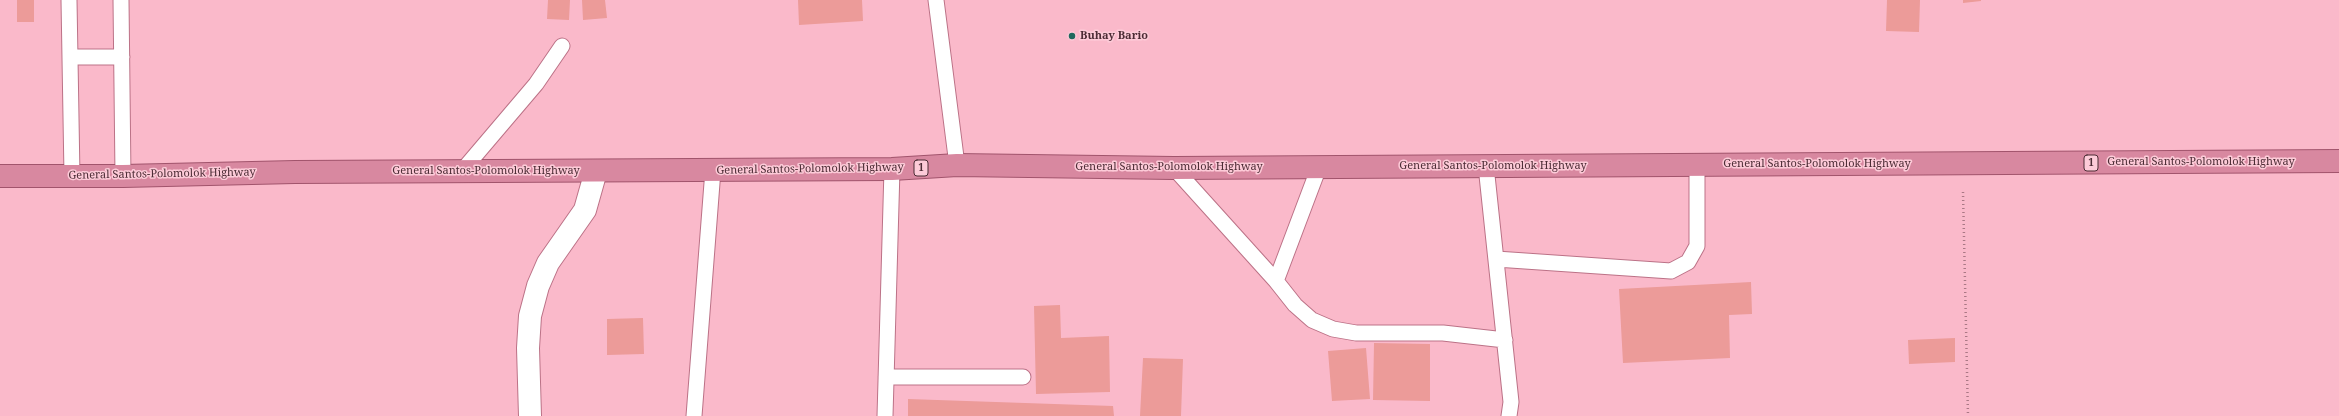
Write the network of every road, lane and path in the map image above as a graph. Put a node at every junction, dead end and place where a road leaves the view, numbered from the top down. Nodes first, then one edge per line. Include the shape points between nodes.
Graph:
1 (69, 0) edge
2 (121, 0) edge
3 (936, 0) edge
4 (562, 46) dead end
5 (70, 57) junction
6 (122, 57) junction
7 (2339, 161) edge
8 (1962, 164) junction
9 (1698, 165) junction
10 (958, 166) junction
11 (1486, 166) junction
12 (1319, 167) junction
13 (1174, 168) junction
14 (892, 169) junction
15 (713, 170) junction
16 (462, 171) junction
17 (596, 171) junction
18 (0, 176) edge
19 (72, 176) junction
20 (123, 176) junction
21 (1496, 258) junction
22 (1276, 281) junction
23 (1505, 340) junction
24 (886, 377) junction
25 (1023, 378) dead end
26 (530, 416) edge
27 (694, 416) edge
28 (885, 416) edge
29 (1509, 416) edge
30 (1968, 416) edge

1 - 5 lane
2 - 6 lane
3 - 10 lane
4 - 16 lane via 536,84
5 - 6 lane
5 - 19 lane
6 - 20 lane
7 - 8 highway, General Santos-Polomolok Highway / 1
8 - 9 highway, General Santos-Polomolok Highway / 1
8 - 30 path
9 - 11 highway, General Santos-Polomolok Highway / 1
9 - 21 lane via 1697,246 1688,262 1670,271
10 - 13 highway, General Santos-Polomolok Highway / 1
10 - 14 highway, General Santos-Polomolok Highway / 1
11 - 12 highway, General Santos-Polomolok Highway / 1
11 - 21 lane
12 - 13 highway, General Santos-Polomolok Highway / 1
12 - 22 lane
13 - 22 lane
14 - 15 highway, General Santos-Polomolok Highway / 1
14 - 24 lane
15 - 17 highway, General Santos-Polomolok Highway / 1
15 - 27 lane
16 - 17 highway, General Santos-Polomolok Highway / 1
16 - 20 highway, General Santos-Polomolok Highway / 1
17 - 26 street via 585,210 548,263 538,286 530,316 528,348
18 - 19 highway, General Santos-Polomolok Highway / 1
19 - 20 highway, General Santos-Polomolok Highway / 1
21 - 23 lane
22 - 23 lane via 1295,305 1312,320 1333,329 1356,333 1443,332
23 - 29 lane via 1511,402
24 - 25 lane
24 - 28 lane

